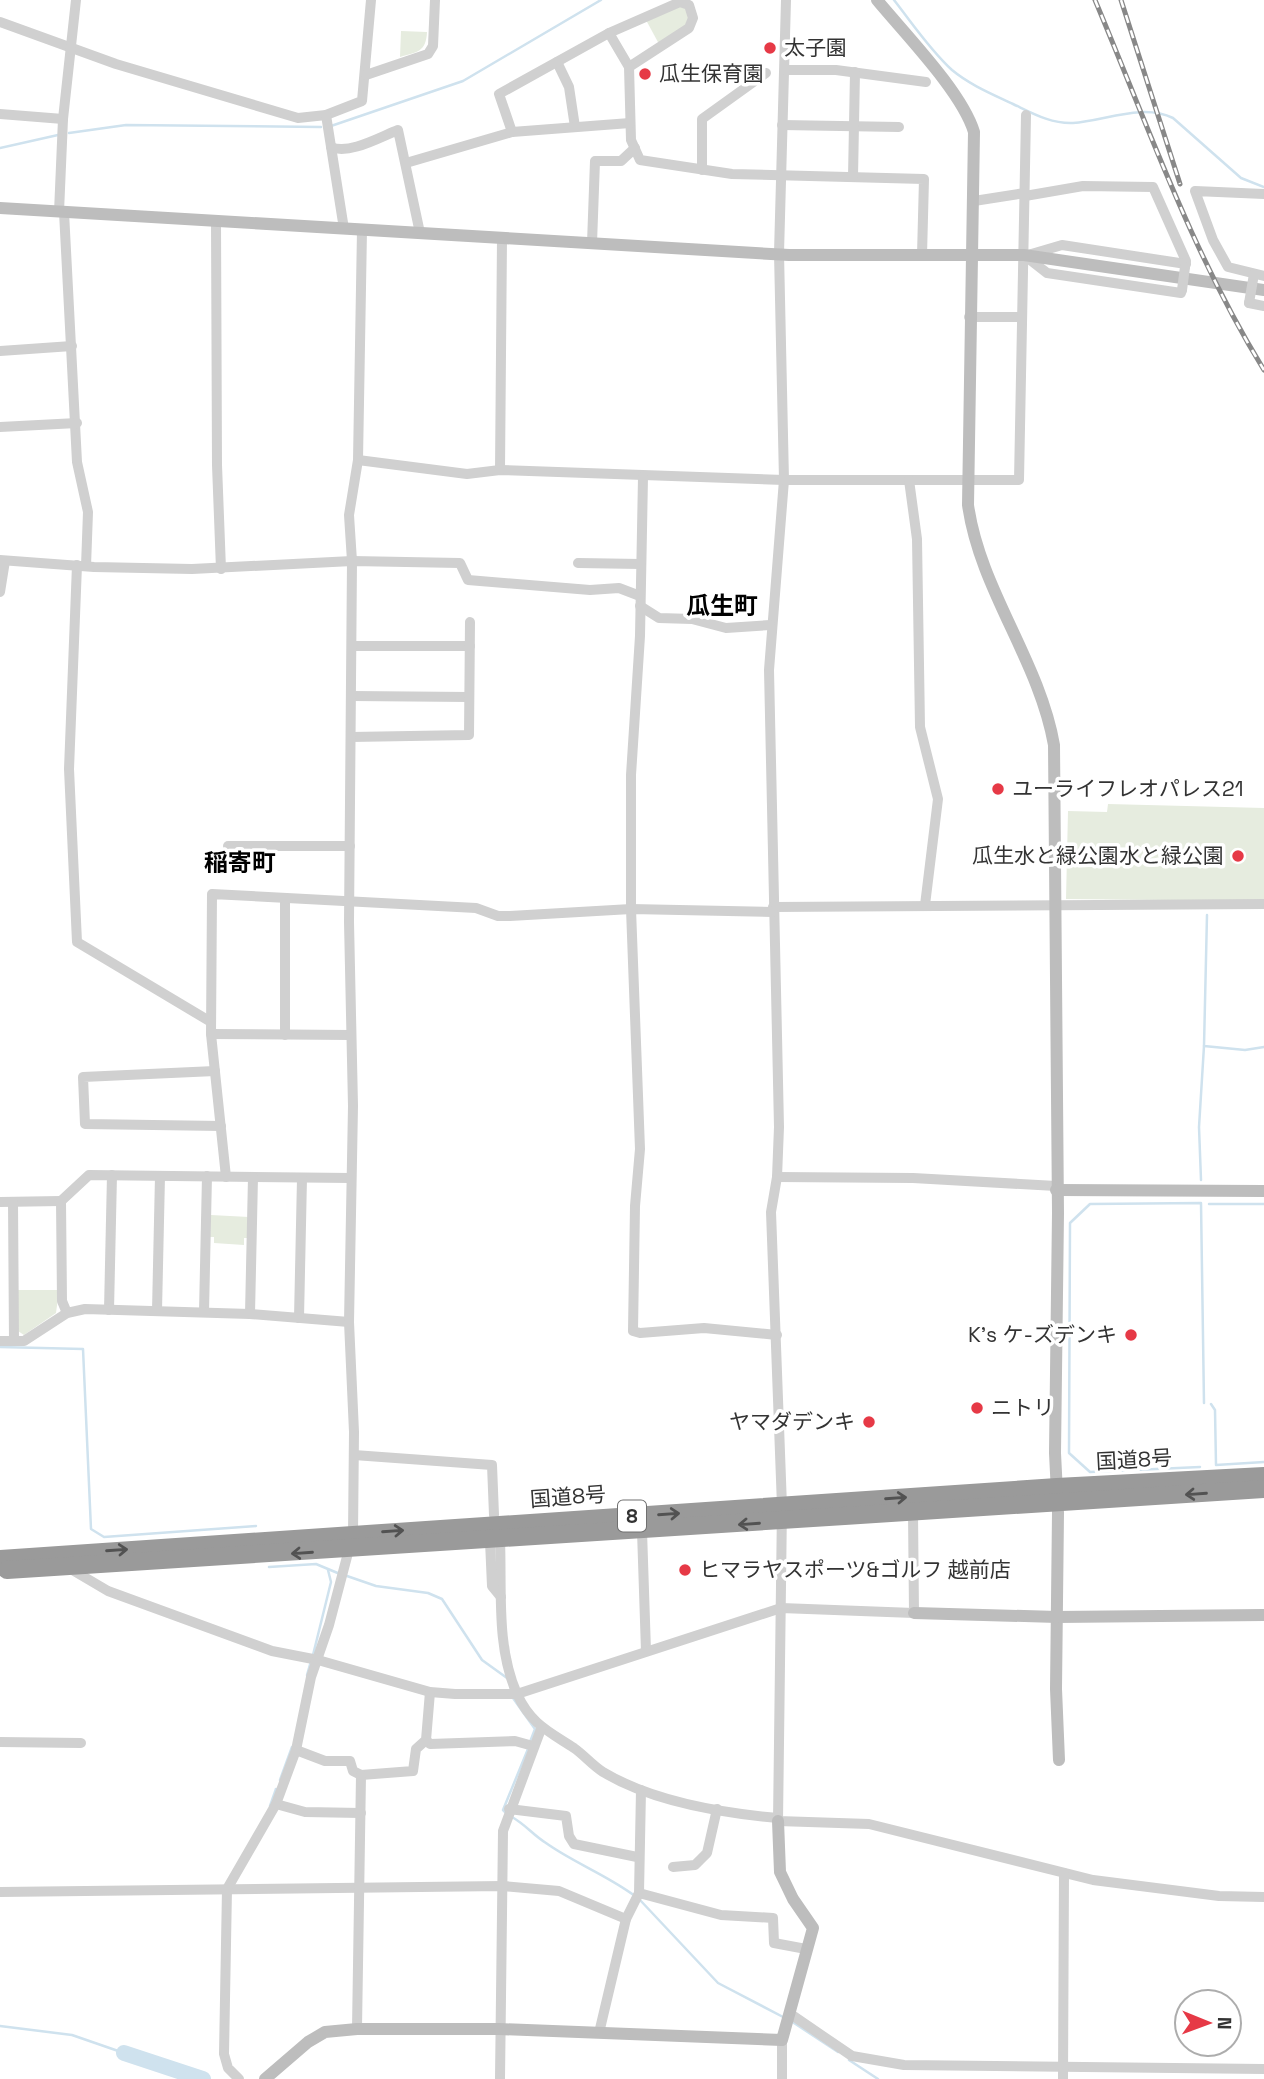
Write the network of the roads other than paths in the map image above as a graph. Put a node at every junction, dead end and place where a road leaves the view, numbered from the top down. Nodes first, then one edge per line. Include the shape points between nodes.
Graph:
1 (76, 0) edge
2 (372, 0) edge
3 (435, 0) edge
4 (786, 0) edge
5 (877, 0) edge
6 (0, 22) edge
7 (609, 33) junction
8 (72, 48) junction
9 (557, 62) junction
10 (629, 67) junction
11 (785, 70) junction
12 (855, 72) junction
13 (766, 74) dead end
14 (366, 75) junction
15 (926, 82) dead end
16 (0, 114) edge
17 (326, 115) junction
18 (1026, 115) dead end
19 (64, 119) junction
20 (630, 123) junction
21 (782, 125) junction
22 (854, 126) junction
23 (575, 127) junction
24 (899, 127) dead end
25 (512, 132) junction
26 (331, 147) junction
27 (635, 148) junction
28 (406, 163) junction
29 (702, 170) junction
30 (781, 176) junction
31 (853, 177) junction
32 (1025, 194) junction
33 (1264, 194) edge
34 (974, 201) junction
35 (0, 208) edge
36 (61, 212) junction
37 (216, 221) junction
38 (344, 229) junction
39 (362, 230) junction
40 (420, 233) junction
41 (502, 238) junction
42 (592, 243) junction
43 (779, 253) junction
44 (971, 253) junction
45 (922, 255) junction
46 (1026, 255) junction
47 (1185, 266) junction
48 (1259, 275) edge
49 (1264, 290) edge
50 (1264, 306) edge
51 (969, 317) junction
52 (1022, 317) junction
53 (72, 346) junction
54 (0, 351) edge
55 (77, 423) junction
56 (0, 428) edge
57 (358, 460) junction
58 (500, 470) junction
59 (643, 477) junction
60 (784, 480) junction
61 (909, 480) junction
62 (966, 480) junction
63 (2, 561) edge
64 (352, 561) junction
65 (578, 563) dead end
66 (641, 564) junction
67 (82, 565) junction
68 (221, 569) junction
69 (0, 592) edge
70 (640, 601) junction
71 (470, 622) dead end
72 (770, 625) junction
73 (352, 646) junction
74 (470, 646) junction
75 (352, 696) junction
76 (469, 697) junction
77 (351, 737) junction
78 (228, 846) dead end
79 (350, 846) junction
80 (285, 898) junction
81 (349, 902) junction
82 (1056, 904) junction
83 (1264, 904) edge
84 (925, 905) junction
85 (631, 909) junction
86 (773, 909) junction
87 (211, 1022) junction
88 (211, 1034) junction
89 (285, 1035) junction
90 (351, 1035) junction
91 (215, 1071) junction
92 (220, 1126) junction
93 (112, 1175) junction
94 (160, 1176) junction
95 (207, 1176) junction
96 (226, 1177) junction
97 (253, 1177) junction
98 (777, 1177) junction
99 (302, 1178) junction
100 (351, 1178) junction
101 (1056, 1188) junction
102 (1264, 1191) edge
103 (61, 1201) junction
104 (0, 1202) edge
105 (13, 1202) junction
106 (109, 1310) junction
107 (157, 1311) junction
108 (204, 1312) junction
109 (67, 1313) junction
110 (250, 1314) junction
111 (299, 1318) junction
112 (349, 1322) junction
113 (777, 1335) junction
114 (0, 1341) edge
115 (14, 1341) junction
116 (354, 1455) junction
117 (1264, 1476) edge
118 (1264, 1489) edge
119 (1057, 1495) junction
120 (912, 1513) junction
121 (781, 1514) junction
122 (494, 1515) dead end
123 (642, 1531) junction
124 (351, 1542) junction
125 (495, 1544) junction
126 (0, 1559) edge
127 (69, 1568) junction
128 (0, 1571) edge
129 (781, 1608) junction
130 (914, 1613) junction
131 (1264, 1615) edge
132 (1057, 1617) junction
133 (646, 1651) junction
134 (318, 1660) junction
135 (430, 1692) junction
136 (517, 1694) junction
137 (541, 1729) junction
138 (425, 1740) junction
139 (0, 1742) edge
140 (81, 1743) dead end
141 (533, 1746) junction
142 (296, 1750) junction
143 (1059, 1760) dead end
144 (361, 1775) junction
145 (641, 1790) junction
146 (276, 1804) junction
147 (509, 1809) junction
148 (716, 1809) junction
149 (360, 1812) junction
150 (778, 1820) junction
151 (637, 1857) junction
152 (673, 1867) dead end
153 (1065, 1873) junction
154 (503, 1886) junction
155 (359, 1887) junction
156 (227, 1889) junction
157 (0, 1892) edge
158 (639, 1893) junction
159 (1264, 1897) edge
160 (626, 1919) junction
161 (806, 1950) junction
162 (789, 2013) junction
163 (357, 2029) junction
164 (499, 2029) junction
165 (599, 2033) junction
166 (782, 2040) junction
167 (1063, 2067) junction
168 (1264, 2068) edge
169 (239, 2079) edge
170 (265, 2079) edge
171 (500, 2079) edge
172 (782, 2079) edge
173 (1063, 2079) edge

1 - 8 street
2 - 14 street
3 - 14 street via 428,54
4 - 11 street
5 - 34 street via 971,122
6 - 8 street
7 - 9 street
7 - 10 street
7 - 10 street via 680,2 689,5 693,18 689,28
8 - 17 street via 298,118
8 - 19 street
9 - 23 street via 569,88
9 - 25 street via 499,94
10 - 20 street
11 - 12 street
11 - 21 street
12 - 15 street
12 - 22 street
13 - 29 street via 702,119
14 - 17 street via 362,101
16 - 19 street
17 - 26 street
18 - 32 street
19 - 36 street
20 - 23 street
20 - 27 street
21 - 22 street
21 - 30 street
22 - 24 street
22 - 31 street
23 - 25 street
25 - 28 street
26 - 28 street via 350,147 398,130
26 - 38 street
27 - 29 street via 644,162
27 - 42 street via 621,162 595,161
28 - 40 street
29 - 30 street
30 - 31 street
30 - 43 street
31 - 45 street via 924,179
32 - 34 street
32 - 46 street
32 - 47 street via 1109,184 1153,187
33 - 48 street via 1195,191 1228,267
34 - 44 street
35 - 36 street
36 - 37 street
36 - 53 street
37 - 38 street
37 - 68 street
38 - 39 street
39 - 40 street
39 - 57 street
40 - 41 street
41 - 42 street
41 - 58 street
42 - 43 street
43 - 45 street
43 - 60 street
44 - 45 street
44 - 46 street
44 - 51 street
46 - 47 street via 1062,245
46 - 47 street, bridge via 1047,273 1181,293
46 - 49 street
46 - 52 street
48 - 50 street, bridge via 1249,303
51 - 52 street
51 - 62 street
52 - 62 street via 1019,480
53 - 54 street
53 - 55 street
55 - 56 street
55 - 67 street via 77,462 88,512
57 - 58 street via 467,474
57 - 64 street via 349,514
58 - 59 street
59 - 60 street
59 - 66 street
60 - 61 street
60 - 72 street
61 - 62 street
61 - 84 street via 917,539 920,727 938,799
62 - 82 street via 977,548 1051,725 1056,767
63 - 67 street
63 - 69 street
64 - 68 street
64 - 70 street via 460,564 468,580 590,590 619,588
64 - 73 street
65 - 66 street
66 - 70 street
67 - 68 street
67 - 87 street via 69,769 78,942
70 - 72 street via 659,618 692,619 726,628
70 - 85 street via 631,775
71 - 74 street
72 - 86 street
73 - 74 street
73 - 75 street
74 - 76 street
75 - 76 street
75 - 77 street
76 - 77 street via 469,735
77 - 79 street
78 - 79 street
79 - 81 street
80 - 81 street
80 - 87 street via 212,894
80 - 89 street
81 - 85 street via 476,908 498,916
81 - 90 street
82 - 83 street
82 - 84 street
82 - 101 street
84 - 86 street
85 - 86 street
85 - 113 street via 640,1149 633,1331 705,1328
86 - 98 street
87 - 88 street
88 - 89 street
88 - 91 street
89 - 90 street
90 - 100 street
91 - 92 street
91 - 92 street via 83,1077 85,1124
92 - 96 street
93 - 94 street
93 - 103 street via 89,1175
93 - 106 street
94 - 95 street
94 - 107 street
95 - 96 street
95 - 108 street
96 - 97 street
97 - 99 street
97 - 110 street
98 - 101 street via 913,1178
98 - 113 street via 771,1212
99 - 100 street
99 - 111 street
100 - 112 street
101 - 102 street
101 - 119 street
103 - 105 street
103 - 109 street via 62,1301
104 - 105 street
105 - 115 street
106 - 107 street
106 - 109 street
107 - 108 street
108 - 110 street
109 - 115 street via 24,1341
110 - 111 street
111 - 112 street
112 - 116 street
113 - 121 street
114 - 115 street
116 - 122 street via 492,1465
116 - 124 street
117 - 119 highway, 国道8号 / 8
118 -> 119 highway, 国道8号 / 8
119 - 120 highway, 国道8号 / 8
121 -> 119 highway, 国道8号 / 8
119 - 132 street
120 - 121 highway, 国道8号 / 8
120 - 130 street
121 -> 123 highway, 国道8号 / 8
124 -> 121 highway, 国道8号 / 8
121 - 129 street
123 - 125 highway, 国道8号 / 8
123 - 133 street
124 - 125 highway, 国道8号 / 8
126 -> 124 highway, 国道8号 / 8
124 -> 127 highway, 国道8号 / 8
124 - 134 street
125 - 136 street via 504,1654
127 - 128 highway, 国道8号 / 8
127 - 134 street via 108,1591 143,1604 272,1651
129 - 130 street
129 - 133 street
129 - 150 street
130 - 132 street
131 - 132 street
132 - 143 street
133 - 136 street
134 - 135 street
134 - 142 street
135 - 136 street
135 - 138 street
136 - 137 street
137 - 141 street
137 - 145 street via 600,1771
138 - 141 street via 430,1744 515,1741
138 - 144 street via 416,1749 414,1771
139 - 140 street
141 - 147 street
142 - 144 street via 325,1761 351,1761 353,1772
142 - 146 street
144 - 149 street
145 - 148 street
145 - 151 street
146 - 149 street via 305,1812
146 - 156 street
147 - 151 street via 566,1816 574,1844
147 - 154 street via 503,1831
148 - 150 street
148 - 152 street via 707,1853 695,1865
149 - 155 street
150 - 153 street via 869,1824
150 - 161 street via 780,1872 813,1928
151 - 158 street
153 - 159 street via 1219,1896
153 - 167 street
154 - 155 street
154 - 160 street via 559,1891
154 - 164 street
155 - 156 street
155 - 163 street
156 - 157 street
156 - 169 street via 224,2054 228,2068
158 - 160 street
158 - 161 street via 721,1915 773,1918 774,1943
160 - 165 street
161 - 162 street
162 - 166 street
162 - 167 street via 852,2056 904,2065
163 - 164 street
163 - 170 street via 325,2032
164 - 165 street
164 - 171 street
165 - 166 street
166 - 172 street
167 - 168 street
167 - 173 street

